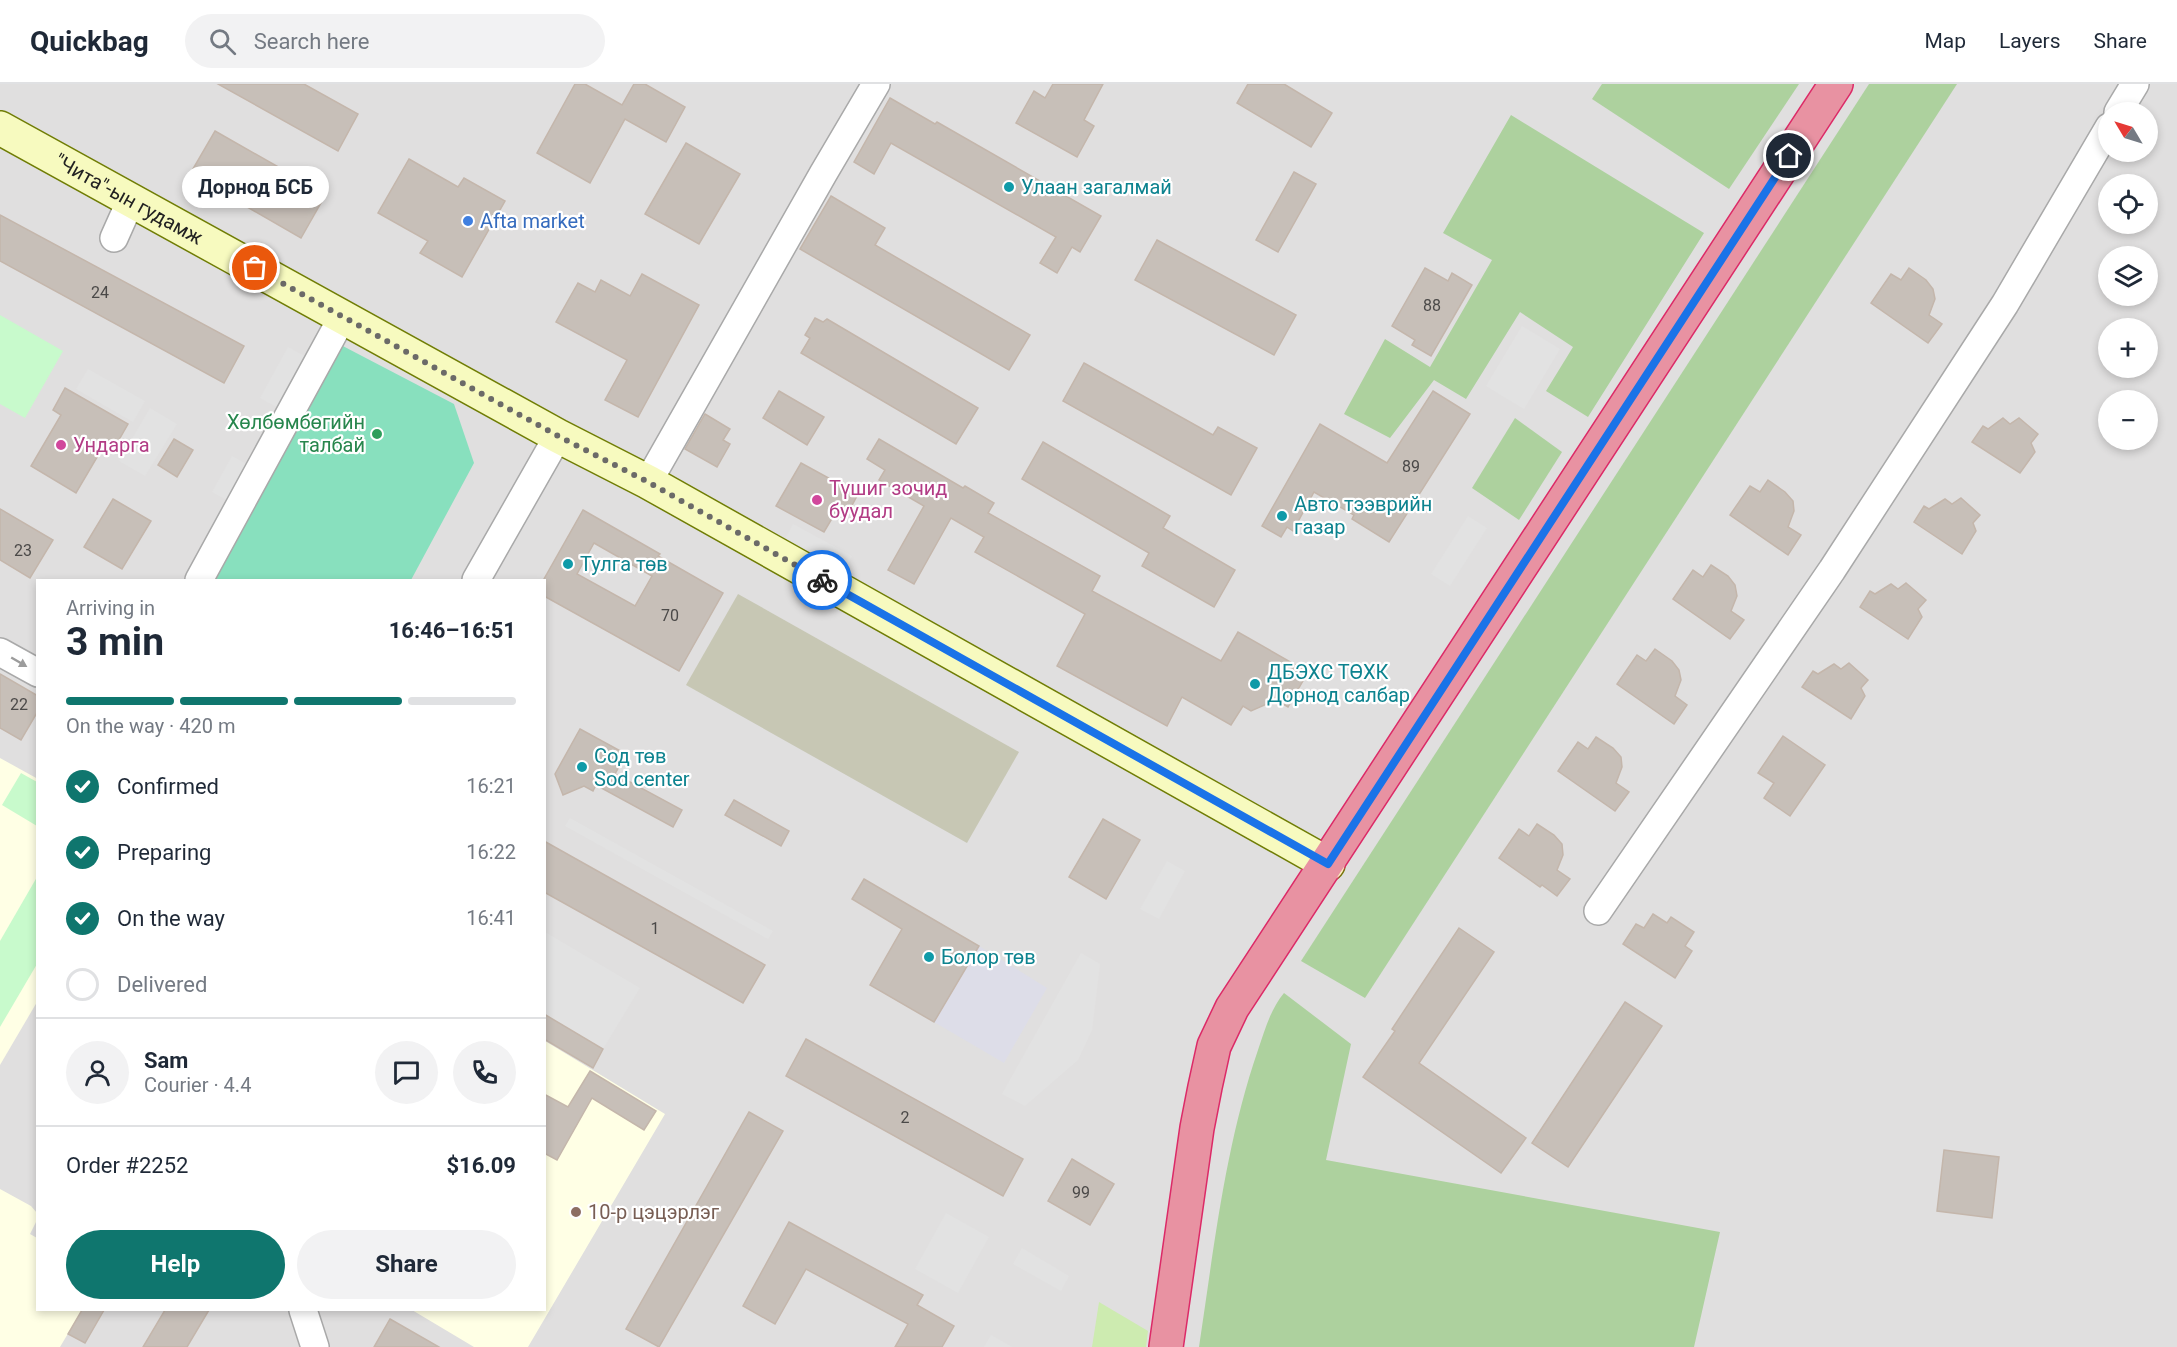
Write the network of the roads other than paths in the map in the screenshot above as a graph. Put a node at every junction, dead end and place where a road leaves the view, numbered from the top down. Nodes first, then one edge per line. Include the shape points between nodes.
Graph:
1 (876, 84) edge
2 (1836, 84) edge
3 (2134, 84) edge
4 (2124, 102) edge
5 (0, 128) edge
6 (2098, 146) edge
7 (131, 200) junction
8 (114, 238) dead end
9 (343, 316) junction
10 (558, 436) junction
11 (648, 482) junction
12 (200, 579) edge
13 (477, 579) edge
14 (0, 652) edge
15 (36, 672) edge
16 (1328, 864) junction
17 (1598, 911) dead end
18 (303, 1311) edge
19 (315, 1347) edge
20 (1166, 1347) edge

1 - 11 street
2 - 16 highway
3 - 4 street
5 - 7 main road, "Чита"-ын гудамж
6 - 17 street via 2005,304 1832,570
7 - 8 street
7 - 9 main road, "Чита"-ын гудамж
9 - 10 main road, "Чита"-ын гудамж
9 - 12 street
10 - 11 main road, "Чита"-ын гудамж
10 - 13 street
11 - 16 main road, "Чита"-ын гудамж
14 -> 15 street
16 - 20 highway via 1232,1008 1214,1046 1197,1128
18 - 19 street

